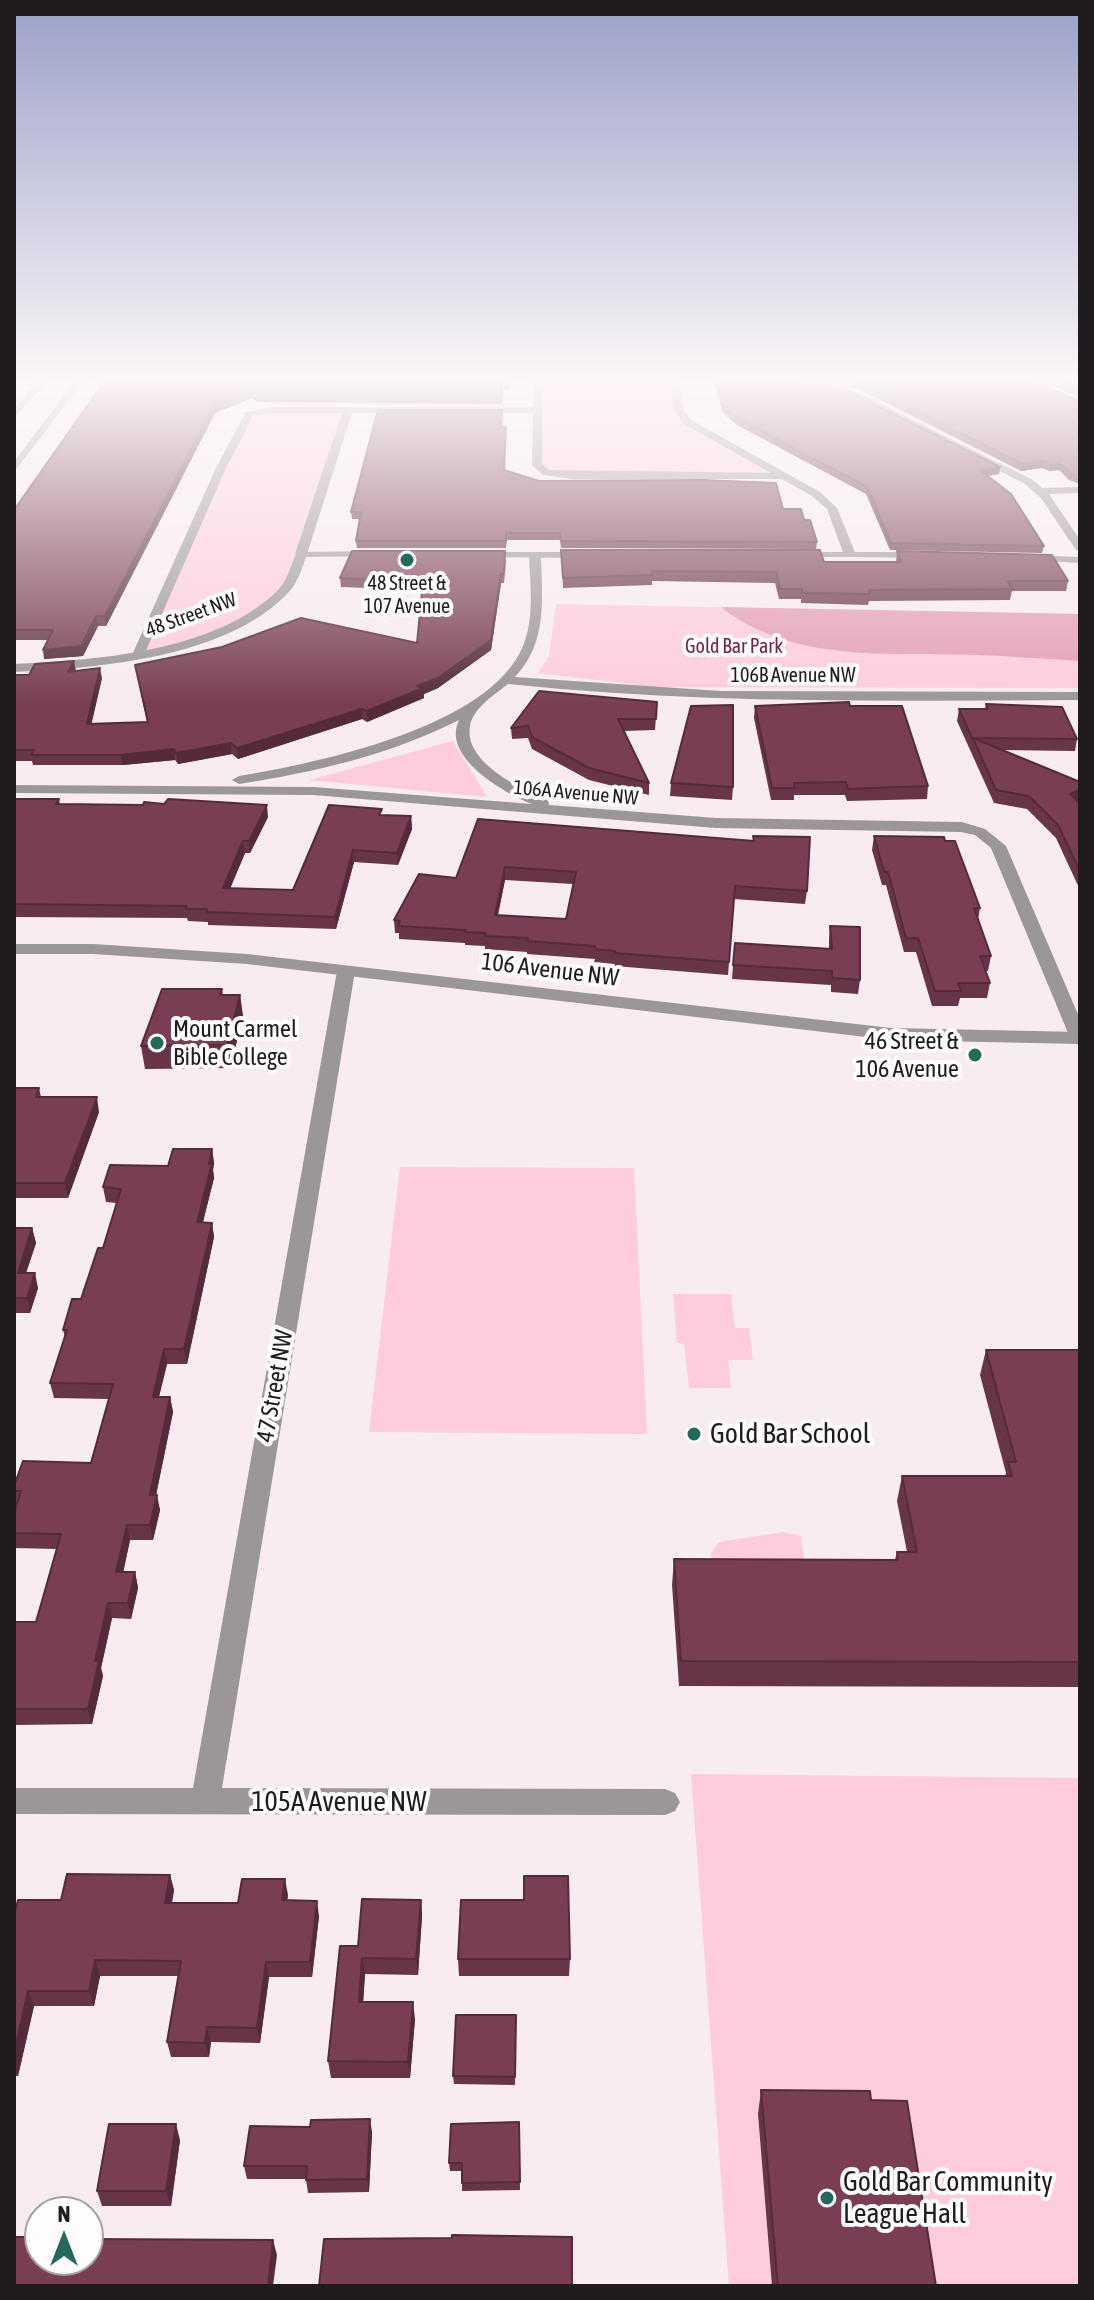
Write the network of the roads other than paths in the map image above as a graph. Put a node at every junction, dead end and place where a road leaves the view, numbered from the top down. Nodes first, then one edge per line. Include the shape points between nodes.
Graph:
1 (213, 489) edge
2 (322, 489) edge
3 (806, 489) edge
4 (1038, 489) edge
5 (1080, 490) edge
6 (1041, 491) junction
7 (1080, 548) edge
8 (301, 554) junction
9 (391, 554) edge
10 (463, 554) edge
11 (535, 555) junction
12 (598, 555) edge
13 (787, 555) edge
14 (850, 555) junction
15 (942, 555) edge
16 (1010, 557) edge
17 (1080, 560) edge
18 (138, 655) junction
19 (14, 668) edge
20 (506, 680) junction
21 (1080, 696) edge
22 (472, 708) junction
23 (168, 788) junction
24 (14, 789) edge
25 (577, 813) junction
26 (14, 949) edge
27 (346, 971) junction
28 (1080, 1039) edge
29 (14, 1801) edge
30 (205, 1801) junction
31 (665, 1802) dead end

1 - 18 street, 48 Street NW
2 - 8 street, 48 Street NW
3 - 14 street via 827,502
4 - 6 street
5 - 6 street
6 - 7 street
8 - 9 street
8 - 18 street, 48 Street NW via 287,587 258,611 208,635
10 - 11 street
11 - 12 street
11 - 20 street via 534,632
13 - 14 street
14 - 15 street
16 - 17 street
18 - 19 street
20 - 21 street, 106B Avenue NW via 687,696
20 - 22 street
22 - 23 street, 106A Avenue NW via 408,739 333,762
22 - 25 street via 463,732 481,768 520,794
23 - 24 street, 106A Avenue NW
23 - 25 street, 106A Avenue NW via 344,793
25 - 28 street, 106A Avenue NW via 747,825 951,826 980,832 1001,852
26 - 27 street, 106 Avenue NW via 174,953
27 - 28 street, 106 Avenue NW via 891,1034
27 - 30 street, 47 Street NW
29 - 30 street, 105A Avenue NW
30 - 31 street, 105A Avenue NW

